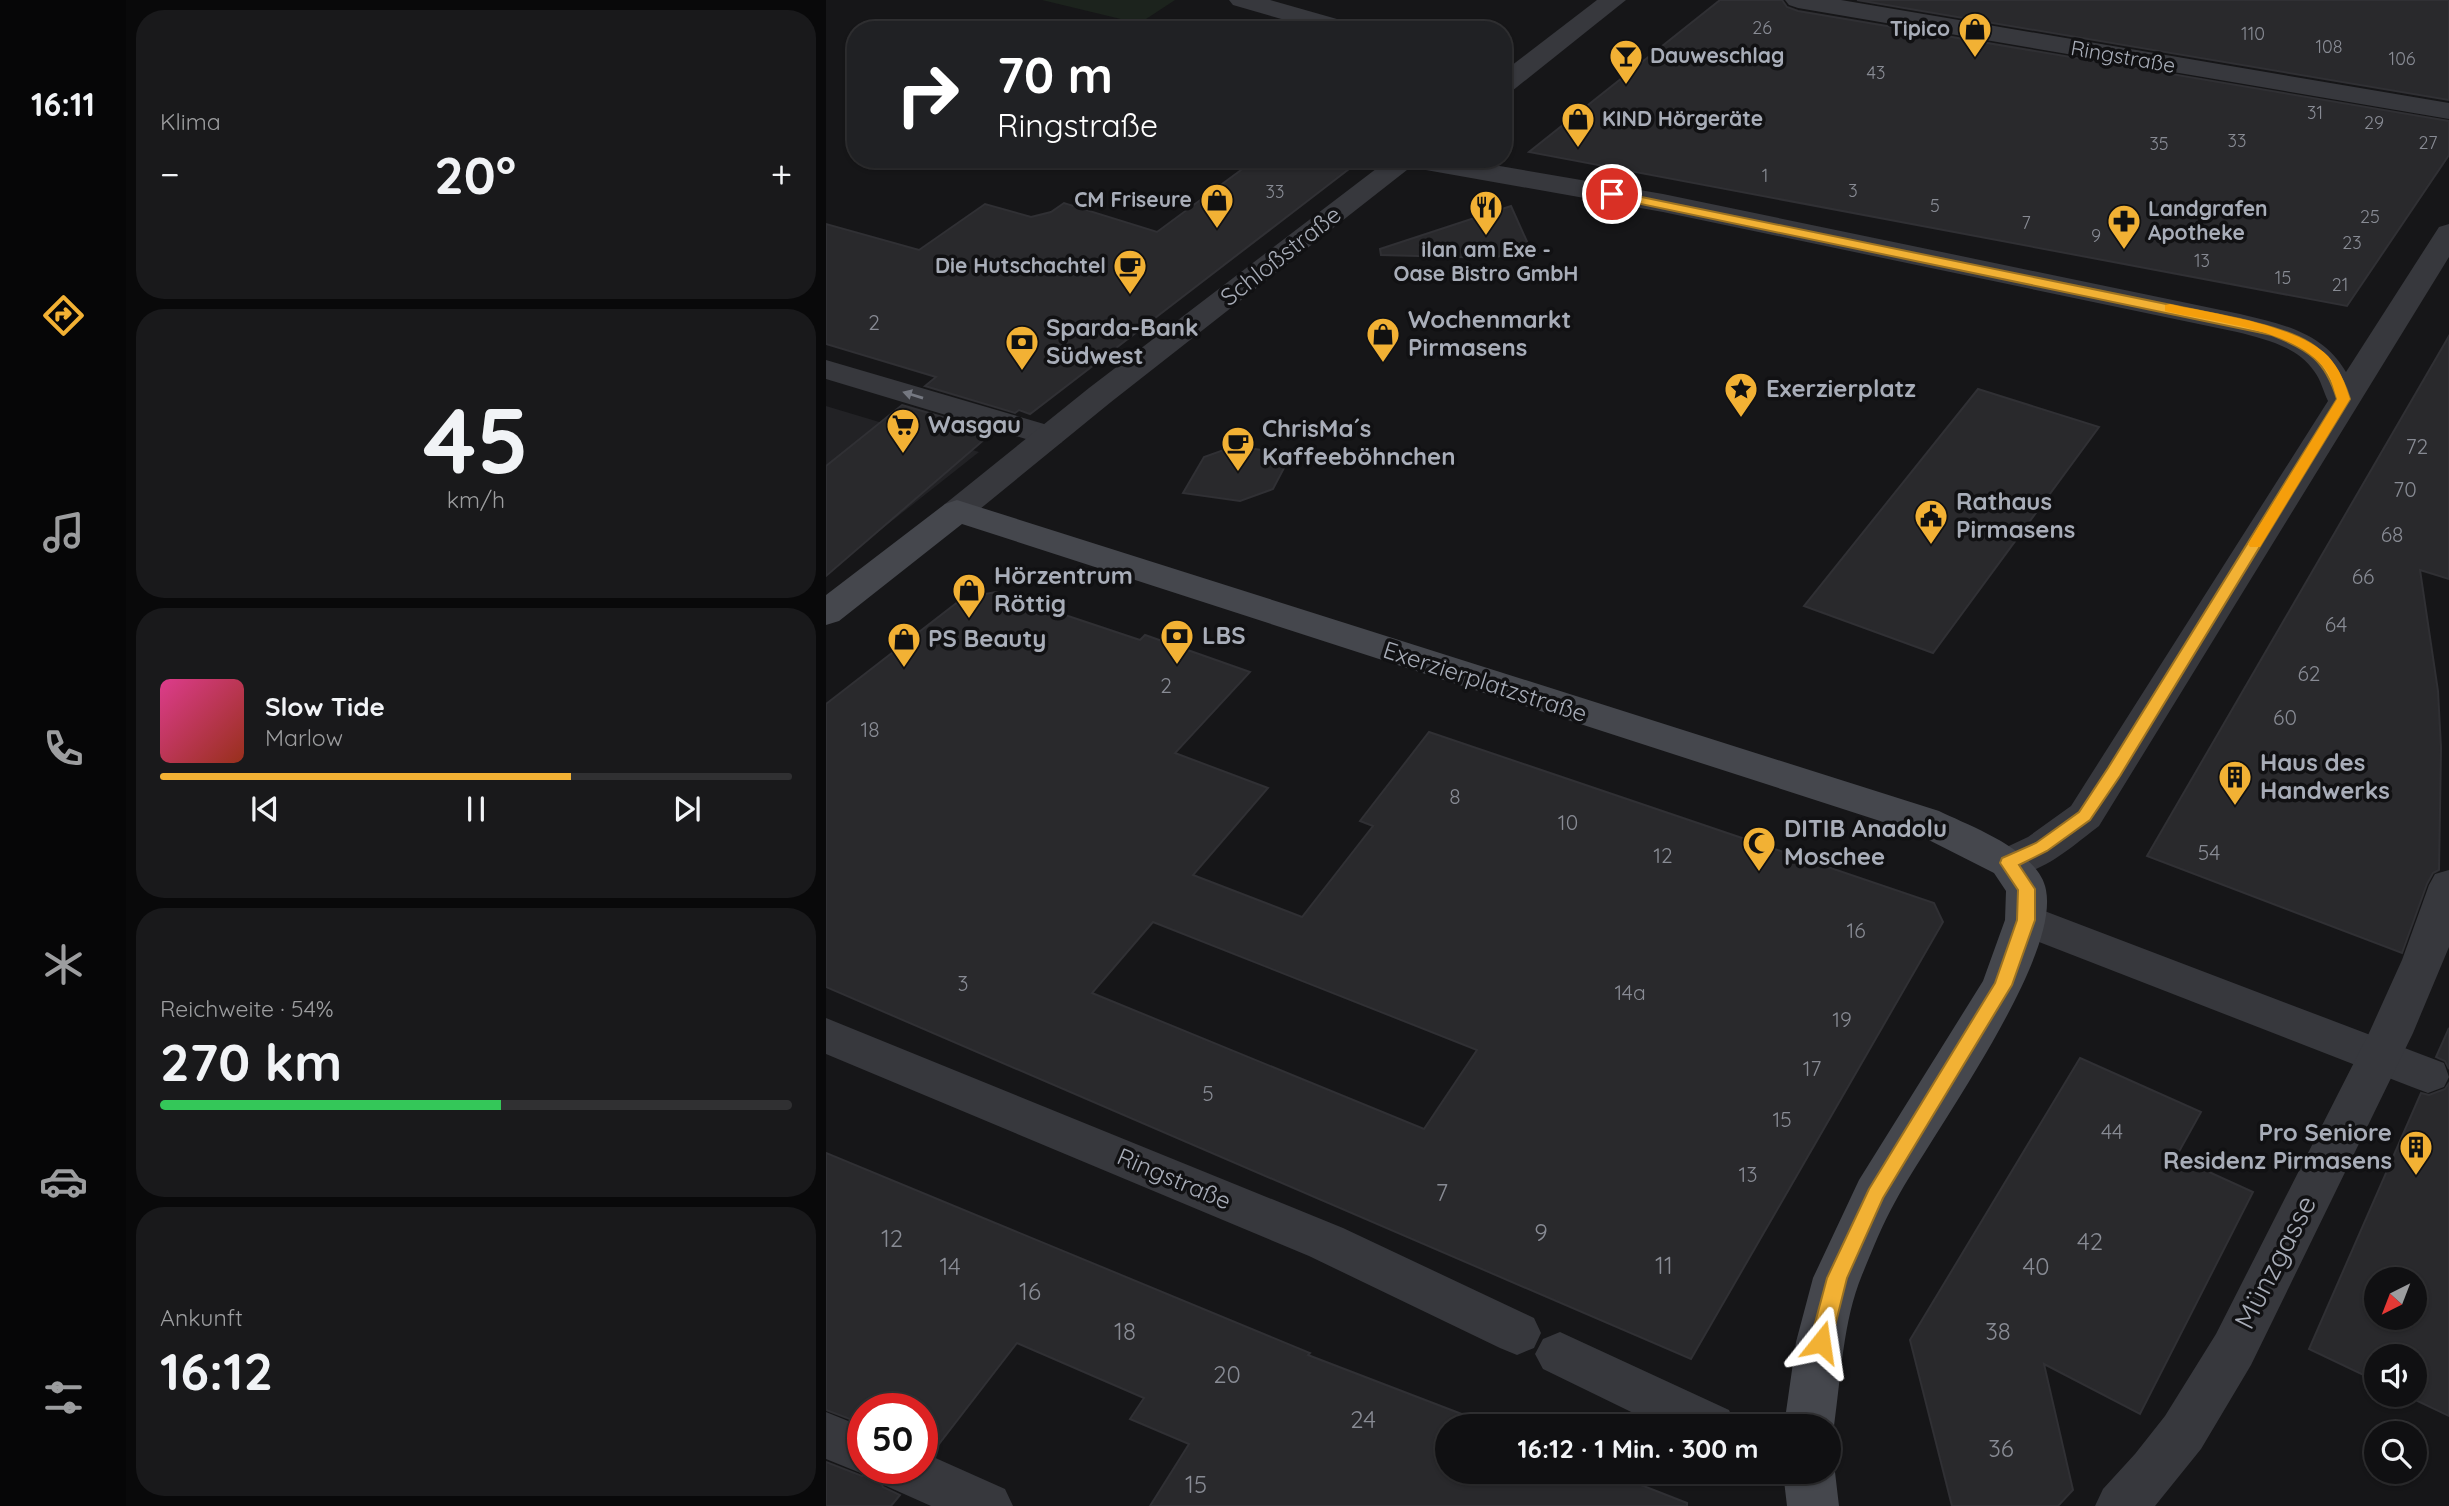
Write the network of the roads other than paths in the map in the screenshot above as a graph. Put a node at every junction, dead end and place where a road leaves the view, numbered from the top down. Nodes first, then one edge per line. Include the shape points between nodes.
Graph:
1 (1242, 0) edge
2 (1613, 0) edge
3 (1798, 0) edge
4 (1317, 21) edge
5 (1512, 74) edge
6 (2449, 111) edge
7 (1396, 168) edge
8 (1460, 168) edge
9 (2449, 233) edge
10 (826, 369) edge
11 (2343, 399) junction
12 (1049, 436) junction
13 (957, 511) junction
14 (826, 613) edge
15 (2008, 863) junction
16 (2449, 885) edge
17 (2026, 920) junction
18 (826, 1035) edge
19 (2379, 1055) junction
20 (2428, 1075) dead end
21 (1517, 1333) dead end
22 (1560, 1354) dead end
23 (1686, 1414) edge
24 (1814, 1414) edge
25 (826, 1435) edge
26 (847, 1444) edge
27 (938, 1484) edge
28 (987, 1506) edge
29 (2121, 1506) edge

1 - 4 street
2 - 5 street
3 - 6 street, Ringstraße
7 - 12 street, Schloßstraße
8 - 11 street via 1663,203 2240,323 2305,344 2336,375
9 - 11 street
12 -> 10 street
11 - 15 street via 2085,816 2042,847
12 - 13 street, Schloßstraße
13 - 14 main road, Schloßstraße
13 - 15 main road, Exerzierplatzstraße via 1925,821
15 - 17 main road via 2026,889
16 - 19 street, Münzgasse via 2437,925
17 - 19 street
17 - 24 main road via 2003,985 1875,1194 1837,1278 1821,1342
18 - 21 street, Ringstraße via 1326,1242
19 - 20 street
19 - 29 street, Münzgasse via 2245,1323 2182,1437
22 - 23 street
25 - 26 street
27 - 28 street

